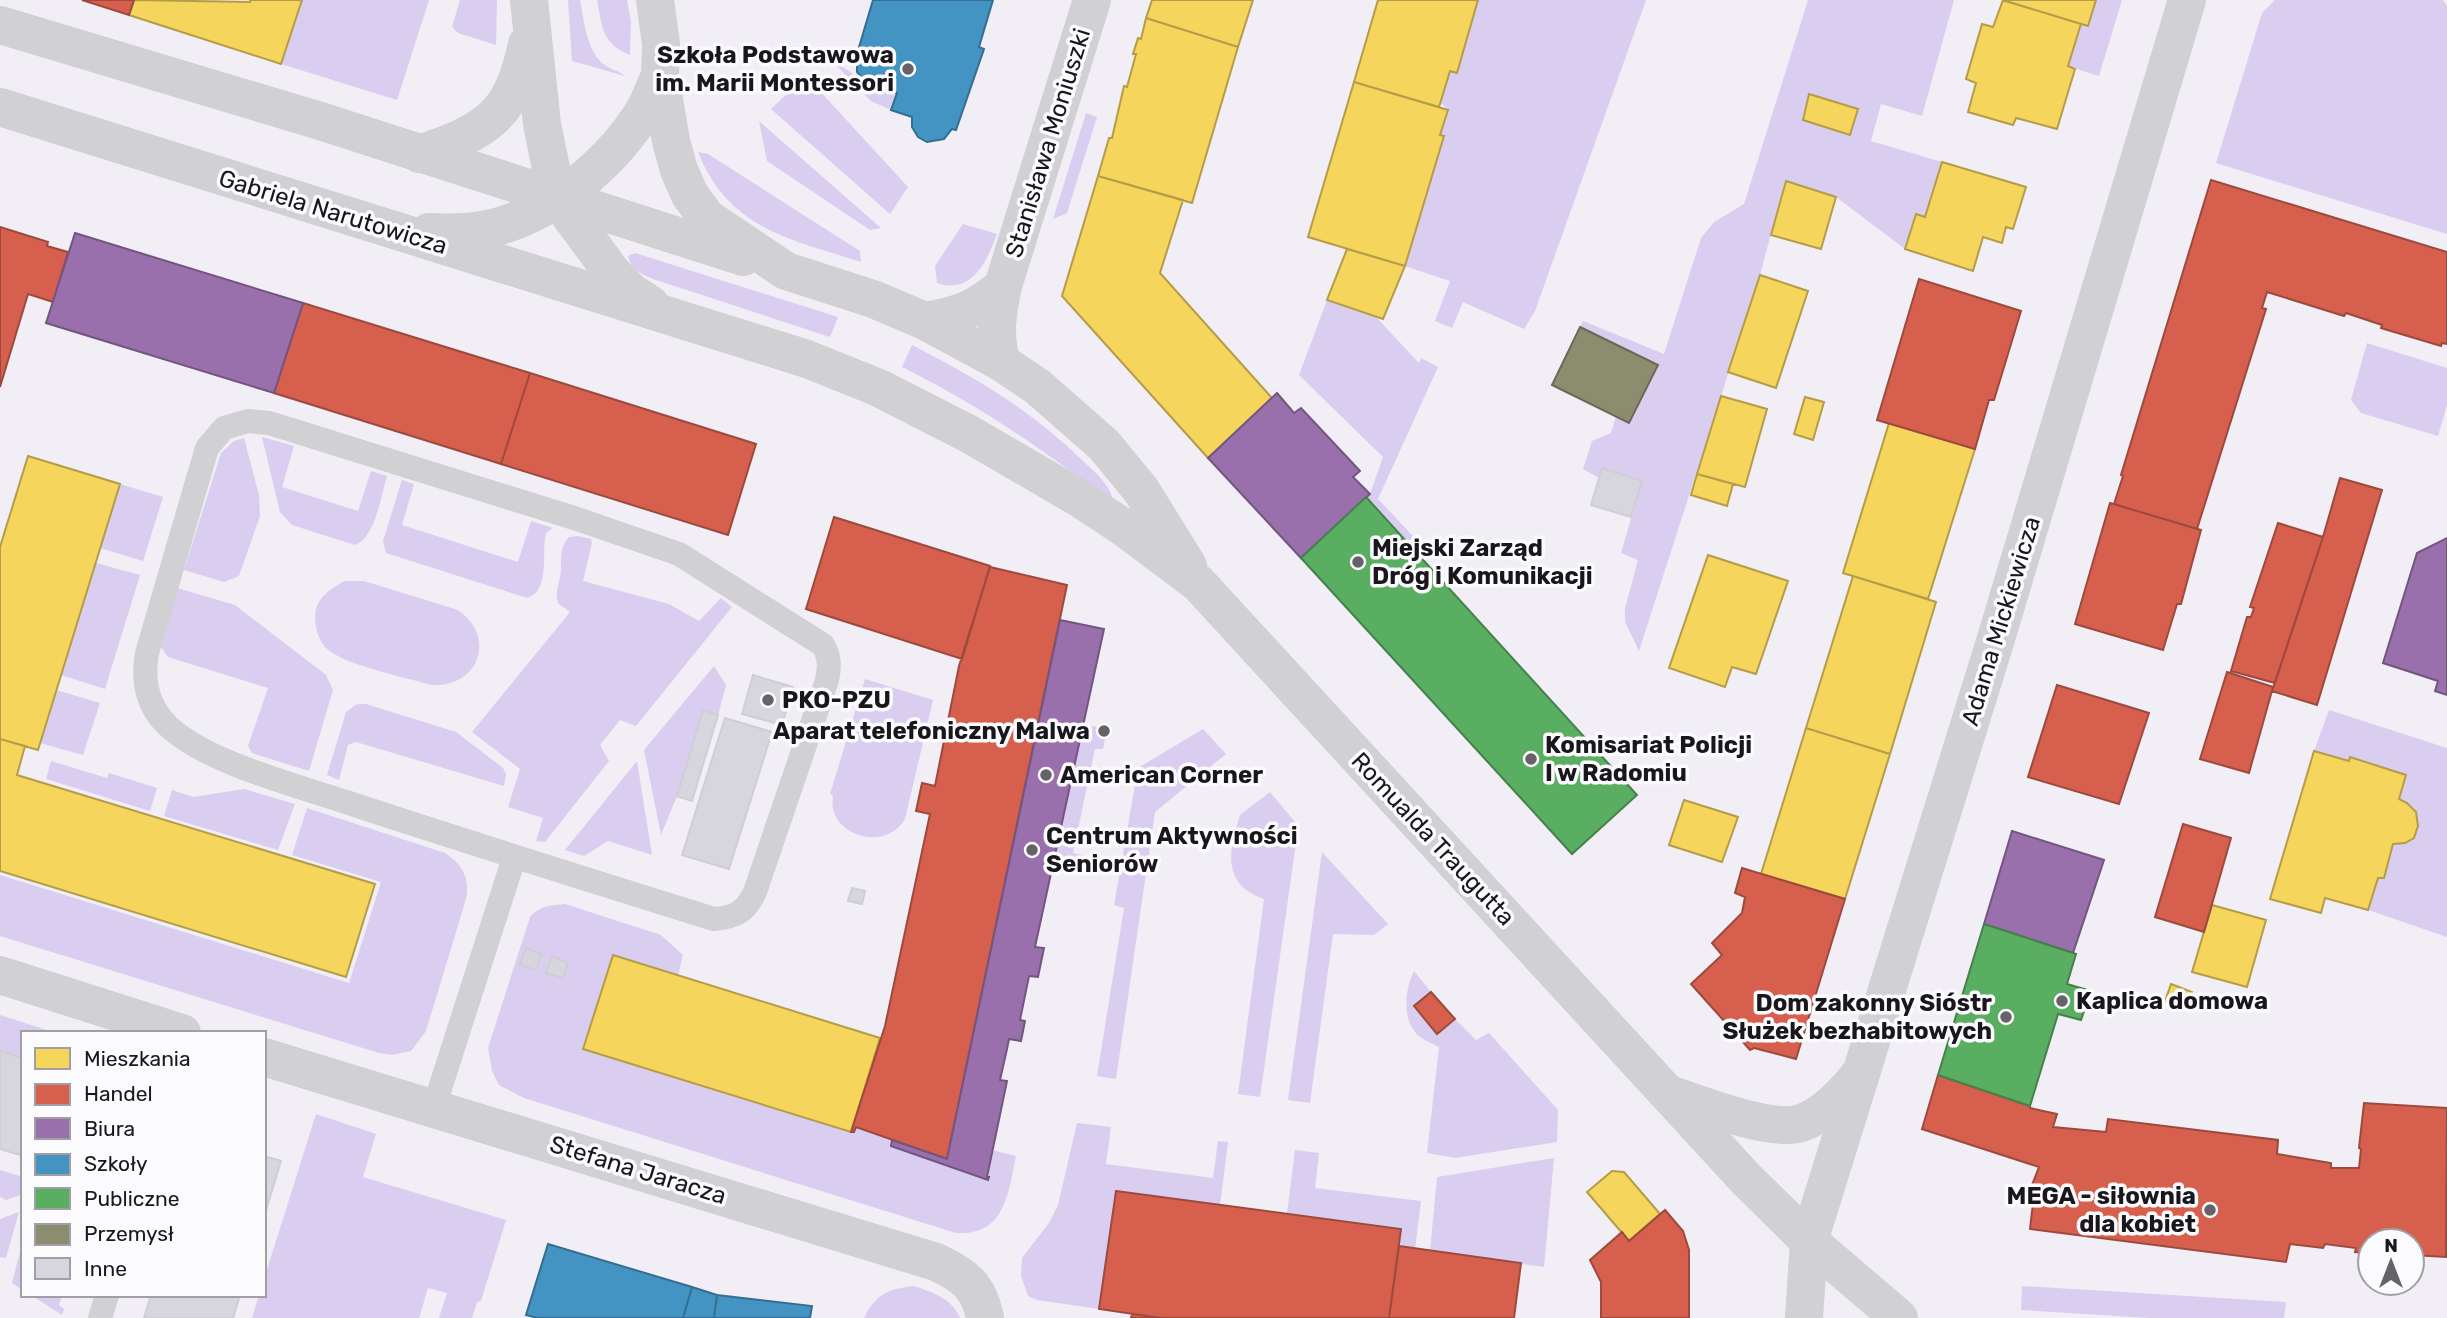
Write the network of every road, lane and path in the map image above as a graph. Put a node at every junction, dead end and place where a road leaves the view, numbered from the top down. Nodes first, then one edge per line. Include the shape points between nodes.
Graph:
1 (655, 0) edge
2 (1092, 0) edge
3 (2188, 0) edge
4 (531, 11) edge
5 (0, 24) edge
6 (660, 75) junction
7 (0, 107) edge
8 (18, 117) edge
9 (419, 154) junction
10 (557, 198) junction
11 (388, 230) junction
12 (786, 271) junction
13 (1003, 286) junction
14 (667, 315) junction
15 (925, 321) junction
16 (1001, 362) junction
17 (928, 412) joint
18 (1198, 583) junction
19 (514, 858) junction
20 (0, 975) edge
21 (176, 1031) edge
22 (266, 1058) edge
23 (1863, 1070) junction
24 (1669, 1094) junction
25 (434, 1107) junction
26 (1809, 1241) junction
27 (106, 1297) edge
28 (100, 1318) edge
29 (985, 1318) edge
30 (1804, 1318) edge
31 (1899, 1318) edge

1 - 6 street, Romualda Traugutta
2 - 13 street, Stanisława Moniuszki
3 - 23 street, Adama Mickiewicza
4 - 9 street via 520,72 498,113 472,134
4 - 10 street via 542,124
5 - 9 street
6 - 10 street, Romualda Traugutta via 645,109 616,148 592,173
6 - 12 street, Romualda Traugutta via 671,141 690,195 707,218
7 - 8 street, Gabriela Narutowicza
8 - 11 street, Gabriela Narutowicza
9 - 10 street
10 - 11 street, Romualda Traugutta via 493,228 454,234
10 - 12 street
10 - 14 street, Gabriela Narutowicza via 611,271 631,292
11 - 14 street, Gabriela Narutowicza
12 - 15 street, Romualda Traugutta
13 - 15 street, Stanisława Moniuszki via 973,309
13 - 16 street, Stanisława Moniuszki via 996,320
14 - 17 street, Gabriela Narutowicza via 807,359
15 - 16 street, Romualda Traugutta
16 - 18 street, Romualda Traugutta via 1038,387 1104,445 1141,490
17 - 18 street, Romualda Traugutta via 1079,498
18 - 24 street, Romualda Traugutta
19 - 19 lane via 220,757 190,743 155,711 146,691 147,653 207,448 224,428 248,421 269,423 650,543 696,563 828,653 827,680 755,892 741,913 714,919
19 - 25 lane
20 - 21 street
22 - 25 street, Stefana Jaracza
23 - 24 street, Romualda Traugutta via 1843,1096 1799,1124 1754,1121
23 - 26 street, Adama Mickiewicza
24 - 26 street, Romualda Traugutta
25 - 29 street, Stefana Jaracza via 936,1262 977,1291
26 - 30 street
26 - 31 street, Romualda Traugutta
27 - 28 lane

